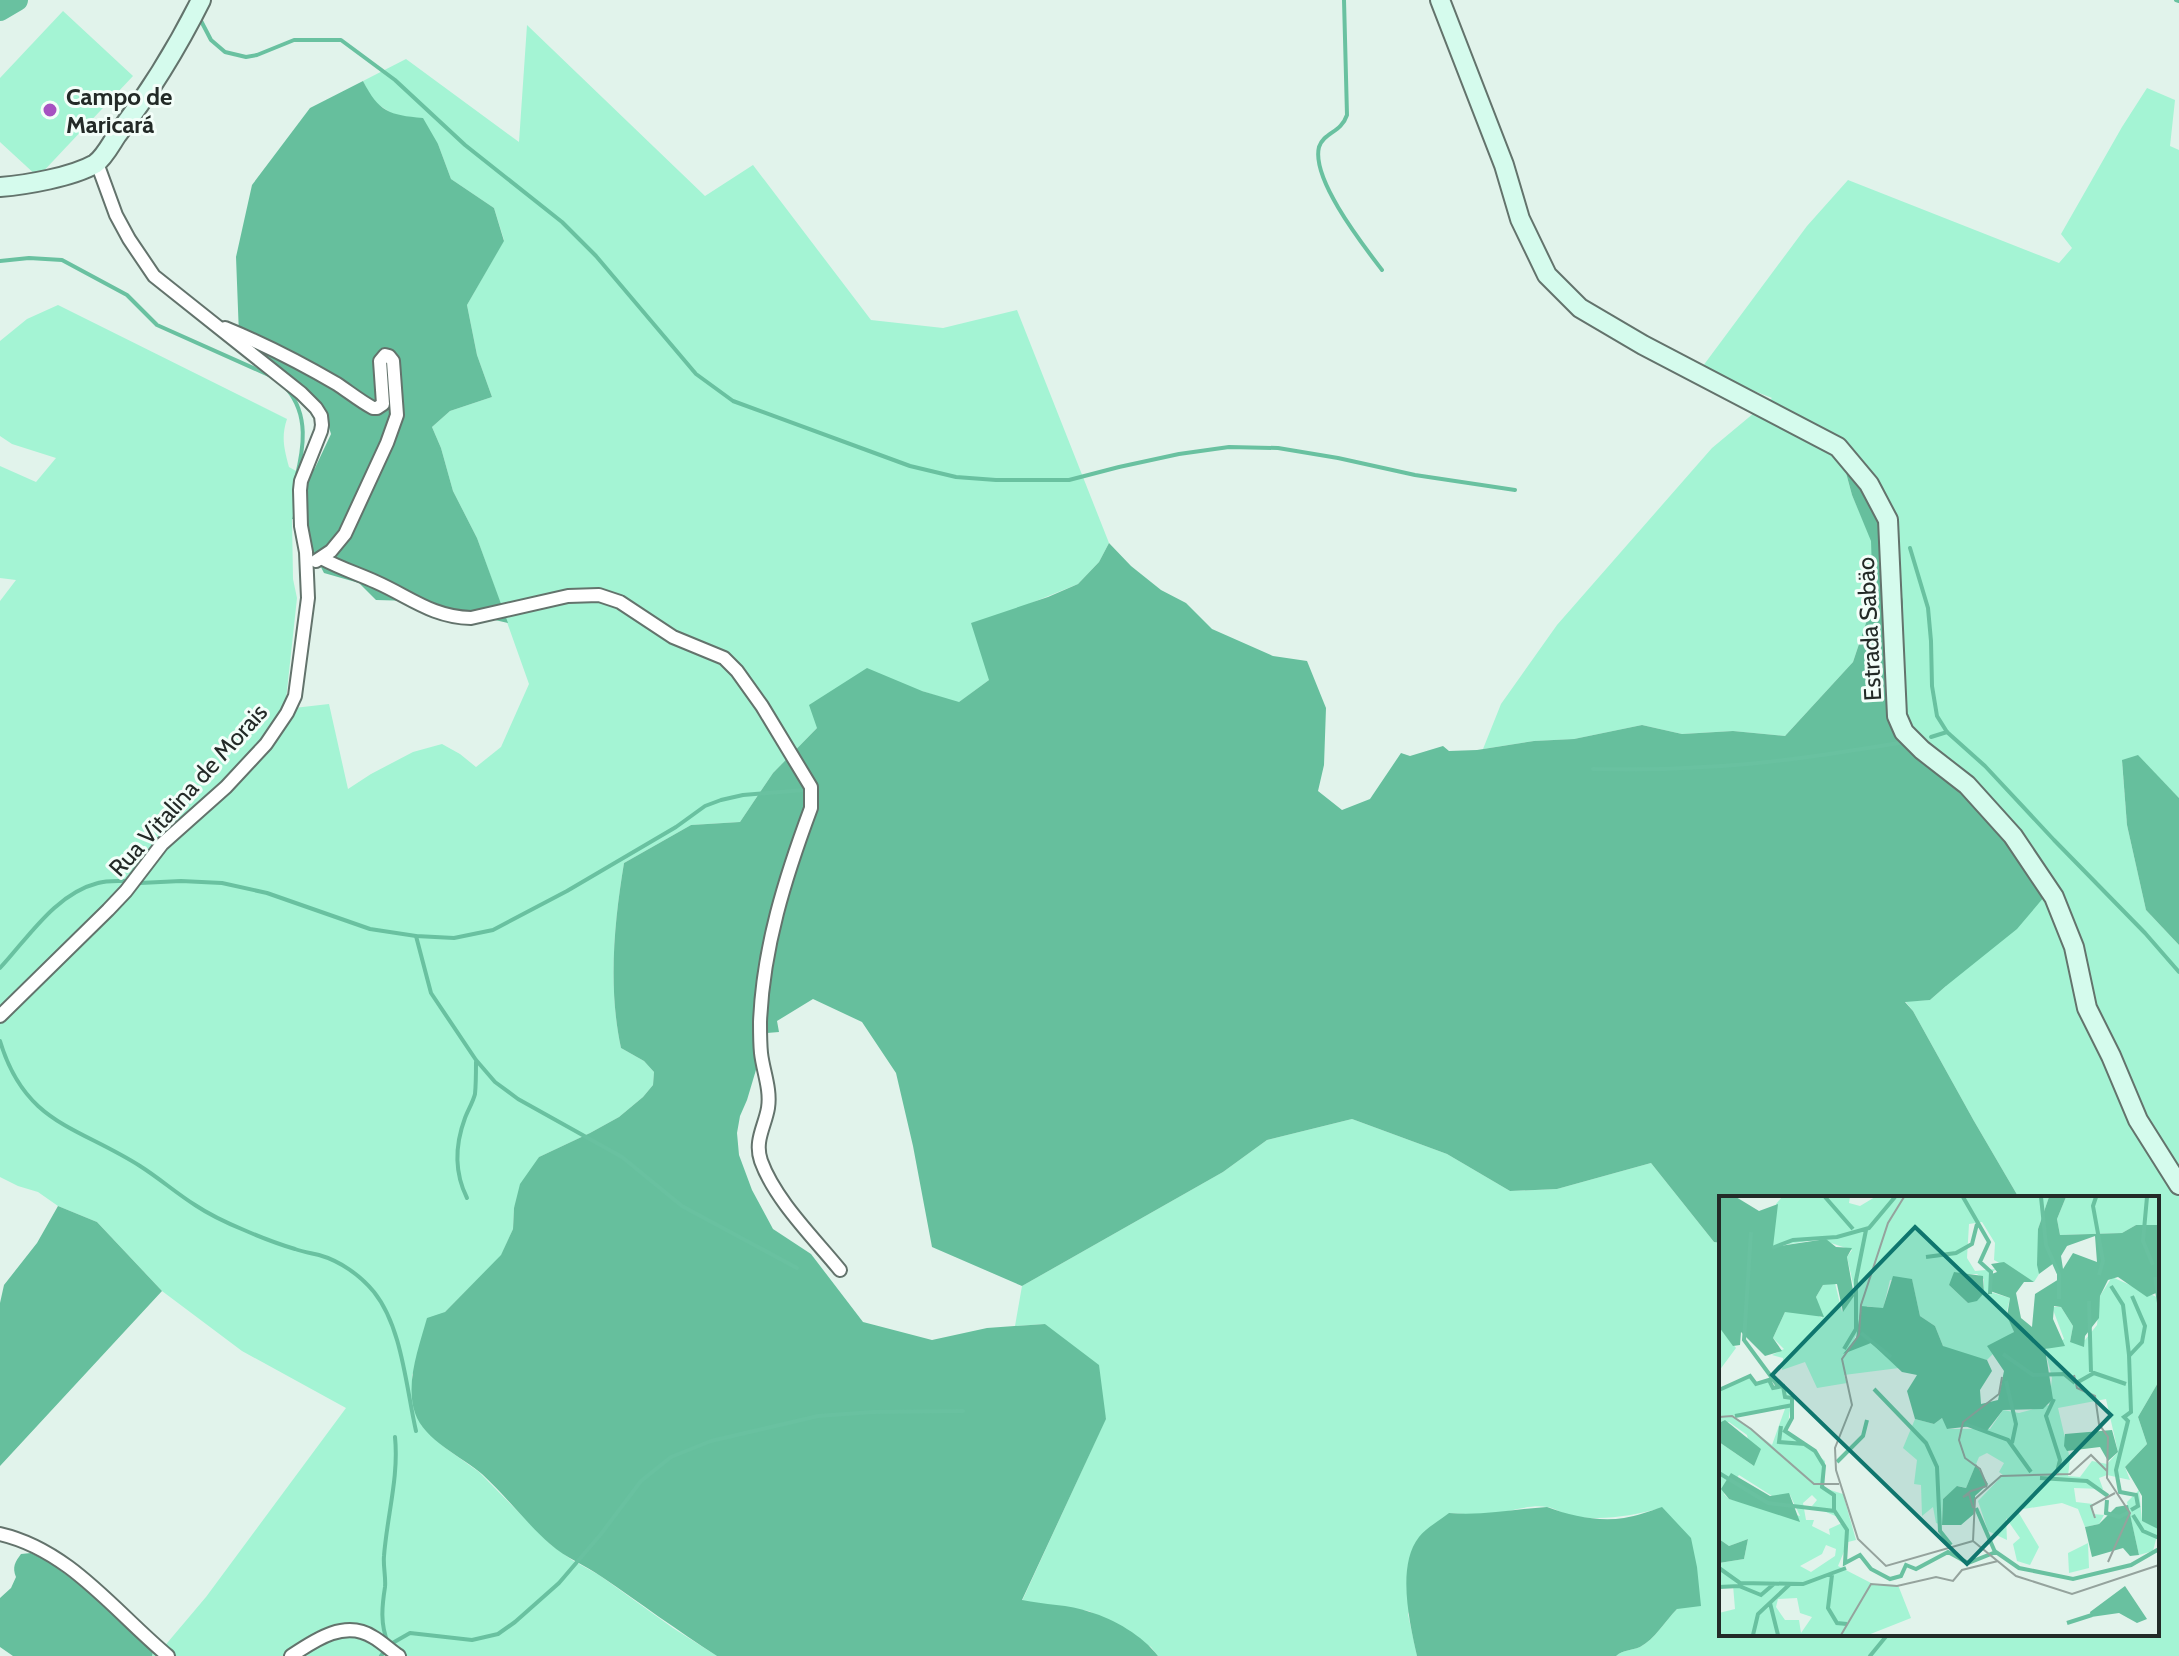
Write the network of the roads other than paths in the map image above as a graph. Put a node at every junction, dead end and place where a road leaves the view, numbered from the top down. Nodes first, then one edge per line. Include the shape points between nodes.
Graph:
1 (201, 0) edge
2 (1440, 0) edge
3 (97, 163) junction
4 (0, 187) edge
5 (215, 324) junction
6 (323, 559) junction
7 (307, 562) junction
8 (0, 1016) edge
9 (2179, 1185) edge
10 (840, 1270) dead end
11 (0, 1534) edge
12 (168, 1656) edge
13 (291, 1656) edge
14 (399, 1656) edge

1 - 3 street via 149,92
2 - 9 street, Estrada Sabäo via 1520,219 1547,275 1580,308 1838,447 1869,484 1888,520 1897,716 1904,732 1967,785 2013,836 2054,897 2074,947 2087,1008 2138,1120
3 - 4 street
3 - 5 street, Rua Vitalina de Morais via 116,215 145,264
5 - 6 street via 258,342 373,408 381,407 384,399 380,361 385,355 393,361 397,415 345,534
5 - 7 street, Rua Vitalina de Morais via 301,393 321,416 321,431 300,490
6 - 7 street
6 - 10 street via 440,615 459,618 568,596 605,596 673,637 724,658 737,671 812,796 763,976 761,1055 768,1107 759,1136 760,1159 786,1203
7 - 8 street, Rua Vitalina de Morais via 308,598 295,696 287,713 226,787 162,844 108,910
11 - 12 street via 21,1539 71,1568
13 - 14 street via 344,1629 372,1636

